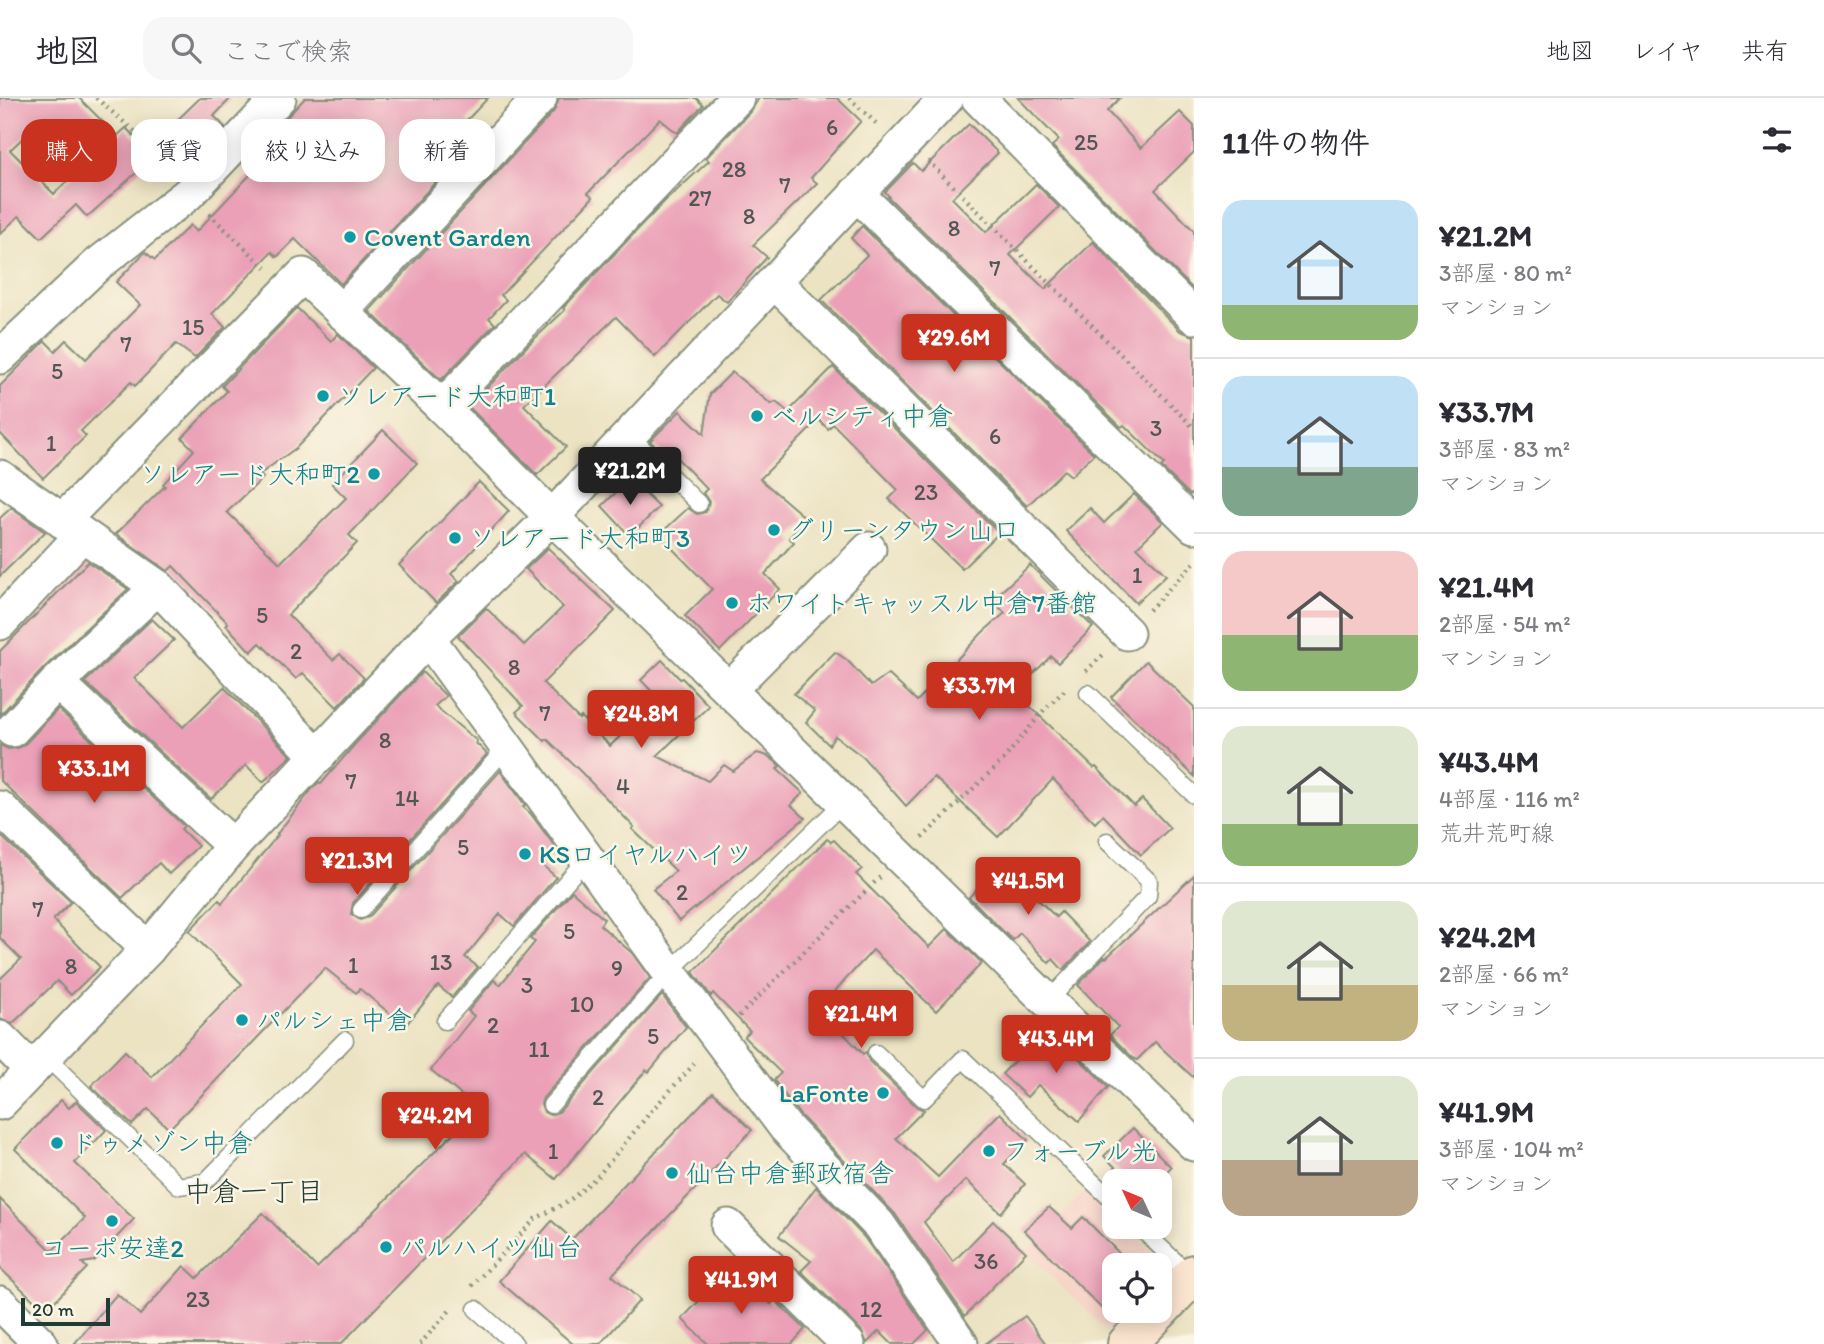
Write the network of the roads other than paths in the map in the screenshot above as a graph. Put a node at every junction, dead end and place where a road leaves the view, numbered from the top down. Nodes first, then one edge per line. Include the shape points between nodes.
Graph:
1 (279, 98) edge
2 (540, 98) edge
3 (737, 98) edge
4 (947, 98) edge
5 (978, 98) edge
6 (856, 193) junction
7 (774, 281) junction
8 (341, 312) junction
9 (1194, 317) edge
10 (0, 357) edge
11 (442, 407) junction
12 (629, 435) junction
13 (0, 477) edge
14 (699, 505) dead end
15 (552, 517) junction
16 (1194, 526) edge
17 (72, 528) junction
18 (869, 549) dead end
19 (158, 587) junction
20 (0, 623) edge
21 (1127, 632) road end
22 (428, 638) junction
23 (57, 682) junction
24 (730, 689) junction
25 (1088, 693) dead end
26 (12, 730) dead end
27 (507, 747) junction
28 (318, 757) junction
29 (1194, 795) edge
30 (844, 802) junction
31 (0, 808) edge
32 (1107, 841) dead end
33 (233, 846) junction
34 (587, 858) junction
35 (362, 910) dead end
36 (148, 949) junction
37 (669, 972) junction
38 (1048, 1001) junction
39 (445, 1021) dead end
40 (0, 1038) edge
41 (345, 1040) dead end
42 (876, 1053) dead end
43 (39, 1063) junction
44 (0, 1103) edge
45 (551, 1105) dead end
46 (1194, 1144) edge
47 (1102, 1191) edge
48 (728, 1226) dead end
49 (1152, 1239) edge
50 (1193, 1275) edge
51 (1172, 1297) edge
52 (476, 1309) dead end
53 (3, 1312) edge
54 (1147, 1323) edge
55 (41, 1344) edge
56 (515, 1344) edge
57 (848, 1344) edge
58 (961, 1344) edge
59 (1126, 1344) edge

1 - 10 street via 188,194 97,265
2 - 8 street
3 - 11 street
4 - 6 street
5 - 9 street
6 - 7 street
6 - 16 street
7 - 12 street
7 - 21 street
8 - 11 street
8 - 17 street via 303,275
11 - 15 street
12 - 14 lane
12 - 15 street
13 - 17 street
15 - 22 street
15 - 24 street
17 - 19 street
17 - 20 street
18 - 24 street
19 - 23 street
19 - 28 street
22 - 27 street
22 - 28 street
23 - 26 street
23 - 33 street
24 - 30 street
25 - 29 lane
27 - 34 street
27 - 35 lane
28 - 33 street
30 - 37 lane
30 - 38 street
31 - 36 street
32 - 38 lane via 1149,881 1149,896
33 - 36 street
34 - 37 street
34 - 39 lane
36 - 43 street
37 - 45 lane
37 - 58 street via 785,1127 879,1224
38 - 46 street
40 - 43 street
41 - 43 lane via 205,1182 179,1186
42 - 47 lane via 924,1099 963,1059
43 - 44 street
48 - 57 street
49 - 50 lane
50 - 51 main road
52 - 56 lane
53 - 55 street
54 - 59 main road

